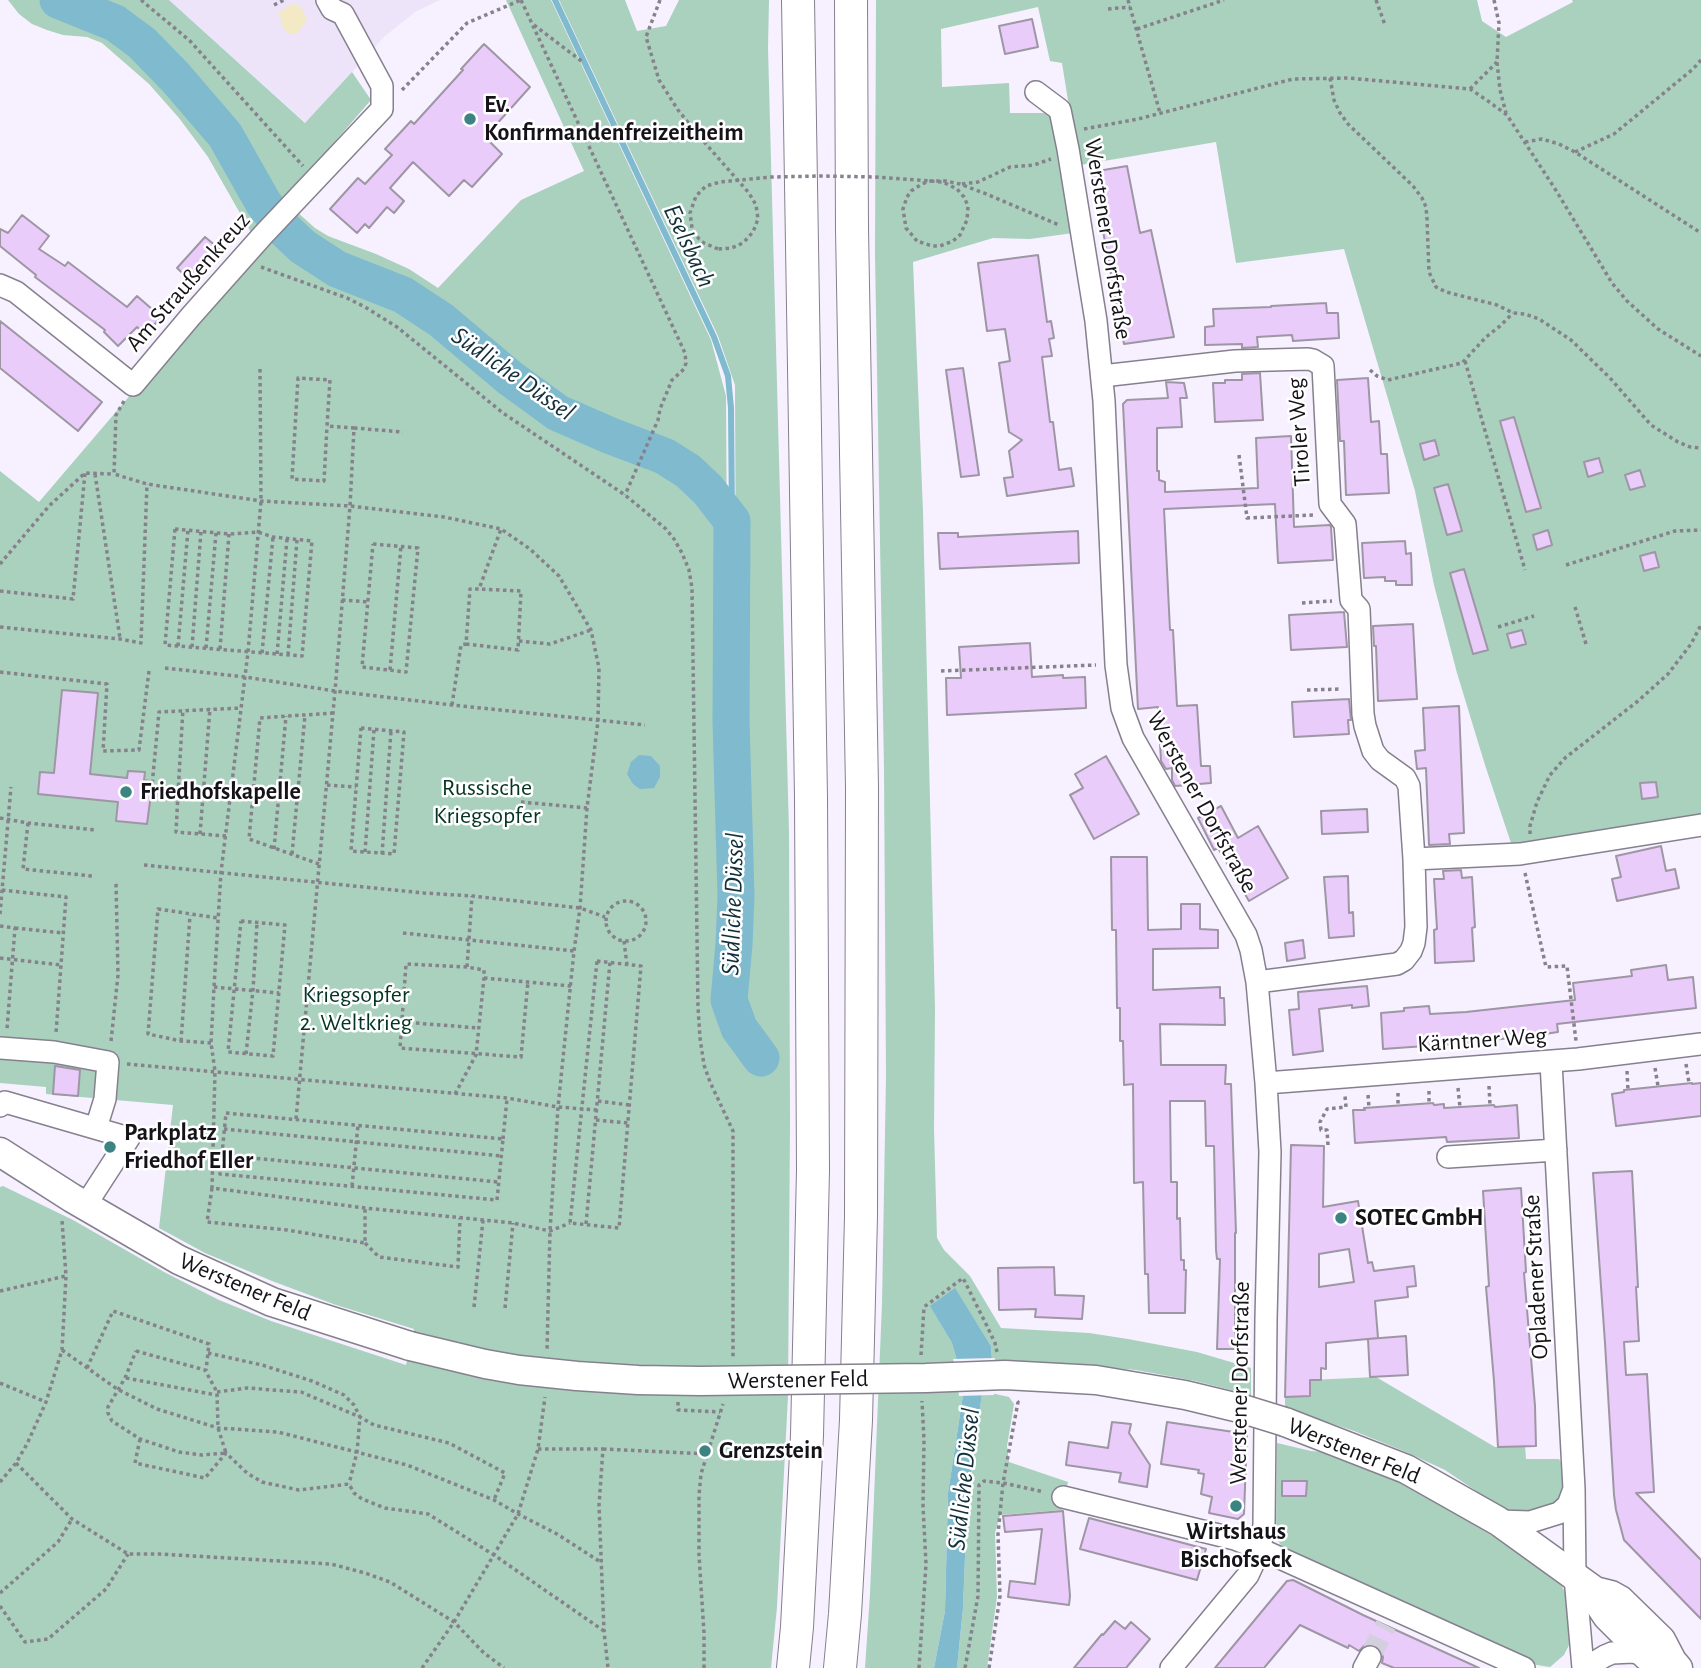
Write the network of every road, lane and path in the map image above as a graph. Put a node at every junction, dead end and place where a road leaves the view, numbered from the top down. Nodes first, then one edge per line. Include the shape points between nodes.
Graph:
1 (141, 0) edge
2 (284, 0) edge
3 (327, 0) edge
4 (521, 0) edge
5 (660, 0) edge
6 (798, 0) edge
7 (851, 0) edge
8 (1128, 0) edge
9 (1224, 0) edge
10 (1376, 0) edge
11 (1494, 0) edge
12 (274, 5) dead end
13 (1130, 7) junction
14 (1108, 9) dead end
15 (532, 24) junction
16 (1385, 25) dead end
17 (1136, 29) junction
18 (1701, 60) edge
19 (1497, 62) junction
20 (584, 63) dead end
21 (1330, 78) junction
22 (1470, 89) junction
23 (1036, 92) dead end
24 (382, 110) junction
25 (1160, 113) junction
26 (1507, 115) junction
27 (1066, 141) junction
28 (1525, 142) junction
29 (1575, 152) junction
30 (314, 179) junction
31 (960, 184) junction
32 (1081, 227) junction
33 (1701, 233) edge
34 (242, 258) junction
35 (0, 285) edge
36 (1513, 313) junction
37 (1701, 356) edge
38 (1465, 362) junction
39 (260, 369) dead end
40 (1370, 370) dead end
41 (1102, 376) junction
42 (133, 385) junction
43 (327, 426) junction
44 (354, 428) junction
45 (403, 432) dead end
46 (1701, 448) edge
47 (1239, 455) dead end
48 (85, 473) junction
49 (95, 474) junction
50 (114, 474) junction
51 (147, 484) junction
52 (625, 495) junction
53 (261, 500) junction
54 (350, 506) junction
55 (1337, 514) junction
56 (501, 529) junction
57 (188, 530) junction
58 (1701, 530) edge
59 (201, 531) junction
60 (258, 532) junction
61 (216, 533) junction
62 (229, 534) junction
63 (272, 537) junction
64 (287, 539) junction
65 (298, 540) junction
66 (401, 546) junction
67 (0, 564) edge
68 (1566, 565) dead end
69 (1525, 570) dead end
70 (480, 589) junction
71 (0, 591) edge
72 (342, 600) junction
73 (1351, 600) junction
74 (368, 602) junction
75 (1302, 603) dead end
76 (1575, 607) dead end
77 (1534, 616) dead end
78 (1701, 625) edge
79 (0, 627) edge
80 (1498, 627) dead end
81 (591, 630) junction
82 (120, 639) junction
83 (519, 641) junction
84 (466, 643) junction
85 (1586, 644) dead end
86 (178, 646) junction
87 (192, 647) junction
88 (206, 648) junction
89 (220, 649) junction
90 (248, 652) junction
91 (262, 653) junction
92 (277, 654) junction
93 (288, 655) junction
94 (1116, 665) junction
95 (165, 668) dead end
96 (389, 670) junction
97 (149, 671) dead end
98 (941, 671) dead end
99 (0, 672) edge
100 (245, 677) junction
101 (1362, 688) junction
102 (335, 691) junction
103 (1307, 691) dead end
104 (452, 705) junction
105 (210, 708) junction
106 (241, 708) junction
107 (183, 709) junction
108 (333, 713) junction
109 (305, 715) junction
110 (286, 716) junction
111 (598, 721) junction
112 (645, 726) dead end
113 (374, 730) junction
114 (391, 731) junction
115 (326, 785) junction
116 (356, 787) junction
117 (11, 788) dead end
118 (178, 793) junction
119 (521, 802) dead end
120 (587, 808) junction
121 (0, 818) edge
122 (8, 820) junction
123 (28, 823) junction
124 (1701, 825) edge
125 (96, 830) dead end
126 (200, 834) junction
127 (226, 836) junction
128 (274, 849) junction
129 (365, 852) junction
130 (1526, 853) junction
131 (292, 854) junction
132 (382, 854) junction
133 (1414, 859) junction
134 (319, 864) junction
135 (144, 865) dead end
136 (221, 872) junction
137 (92, 876) dead end
138 (116, 883) dead end
139 (317, 883) junction
140 (2, 890) junction
141 (472, 896) junction
142 (580, 908) junction
143 (0, 914) edge
144 (190, 915) junction
145 (606, 917) junction
146 (218, 918) junction
147 (257, 922) junction
148 (0, 926) edge
149 (15, 928) junction
150 (63, 933) junction
151 (403, 933) dead end
152 (469, 939) junction
153 (624, 941) junction
154 (574, 951) junction
155 (0, 958) edge
156 (13, 960) junction
157 (610, 962) junction
158 (61, 965) junction
159 (627, 965) junction
160 (467, 967) junction
161 (484, 978) junction
162 (528, 981) junction
163 (1257, 982) junction
164 (571, 986) junction
165 (214, 987) junction
166 (234, 989) junction
167 (253, 990) junction
168 (279, 993) junction
169 (307, 993) junction
170 (383, 1000) dead end
171 (402, 1021) junction
172 (479, 1028) junction
173 (181, 1041) junction
174 (211, 1043) junction
175 (1701, 1044) edge
176 (3, 1048) edge
177 (54, 1052) junction
178 (246, 1054) junction
179 (476, 1055) junction
180 (1578, 1059) junction
181 (1685, 1061) dead end
182 (108, 1062) junction
183 (1551, 1062) junction
184 (1655, 1064) dead end
185 (1626, 1068) dead end
186 (215, 1071) junction
187 (299, 1080) junction
188 (1266, 1083) junction
189 (1488, 1083) dead end
190 (1689, 1083) dead end
191 (1458, 1085) dead end
192 (1658, 1086) dead end
193 (1428, 1087) dead end
194 (1398, 1090) dead end
195 (1628, 1090) dead end
196 (1367, 1092) dead end
197 (455, 1094) junction
198 (1345, 1094) dead end
199 (508, 1098) junction
200 (598, 1101) junction
201 (1429, 1103) dead end
202 (629, 1105) junction
203 (1398, 1105) dead end
204 (1490, 1105) dead end
205 (0, 1106) edge
206 (558, 1107) junction
207 (1368, 1107) dead end
208 (1460, 1107) dead end
209 (582, 1108) junction
210 (597, 1110) junction
211 (296, 1119) junction
212 (596, 1120) junction
213 (628, 1123) junction
214 (358, 1125) junction
215 (96, 1128) junction
216 (224, 1129) junction
217 (503, 1139) junction
218 (356, 1142) junction
219 (1328, 1145) dead end
220 (1556, 1150) junction
221 (0, 1152) edge
222 (222, 1155) junction
223 (502, 1156) junction
224 (1448, 1157) dead end
225 (354, 1168) junction
226 (499, 1182) junction
227 (352, 1186) junction
228 (212, 1188) junction
229 (79, 1202) junction
230 (365, 1208) junction
231 (460, 1218) junction
232 (483, 1220) junction
233 (513, 1223) junction
234 (570, 1223) junction
235 (586, 1224) junction
236 (550, 1231) junction
237 (365, 1243) junction
238 (66, 1276) junction
239 (0, 1292) edge
240 (474, 1307) dead end
241 (505, 1308) dead end
242 (62, 1350) junction
243 (208, 1353) junction
244 (998, 1359) dead end
245 (547, 1363) dead end
246 (921, 1367) dead end
247 (87, 1368) junction
248 (732, 1368) dead end
249 (205, 1370) junction
250 (125, 1377) junction
251 (0, 1383) edge
252 (117, 1389) junction
253 (546, 1390) dead end
254 (922, 1391) dead end
255 (217, 1394) junction
256 (1010, 1394) dead end
257 (726, 1395) dead end
258 (46, 1402) junction
259 (700, 1410) dead end
260 (720, 1412) junction
261 (360, 1417) junction
262 (218, 1428) junction
263 (140, 1439) junction
264 (538, 1449) junction
265 (603, 1449) junction
266 (357, 1452) junction
267 (226, 1453) junction
268 (706, 1454) junction
269 (16, 1464) junction
270 (0, 1482) edge
271 (1003, 1483) junction
272 (349, 1484) junction
273 (1574, 1489) junction
274 (1063, 1497) joint
275 (494, 1500) junction
276 (518, 1514) junction
277 (72, 1520) junction
278 (1498, 1521) junction
279 (1260, 1549) junction
280 (128, 1553) junction
281 (494, 1555) junction
282 (602, 1563) junction
283 (1585, 1584) junction
284 (0, 1593) edge
285 (0, 1606) edge
286 (454, 1622) junction
287 (604, 1631) junction
288 (1665, 1662) edge
289 (422, 1668) edge
290 (504, 1668) edge
291 (608, 1668) edge
292 (704, 1668) edge
293 (793, 1668) edge
294 (840, 1668) edge
295 (919, 1668) edge
296 (965, 1668) edge
297 (989, 1668) edge
298 (1171, 1668) edge
299 (1524, 1668) edge
300 (1583, 1668) edge
301 (1592, 1668) edge

1 - 30 path via 190,41
2 - 12 path
3 - 24 street via 343,14 382,86
4 - 15 path
4 - 24 path via 467,23
5 - 31 path, bridge via 646,37 659,79 678,110 705,143 749,193 756,205 758,219 744,242 731,248 708,246 690,223 690,213 701,191 720,182 784,177 821,176 875,177 943,182 964,197 967,220 953,241 932,246 917,241 904,222 907,197 929,181 946,181
6 - 293 highway via 813,1170 807,1435
7 - 294 highway via 862,788 861,1216 856,1420
8 - 13 path
9 - 17 path
10 - 16 path
11 - 19 path via 1499,23
13 - 14 path
13 - 17 path
15 - 20 path
15 - 52 path via 685,353 684,369 672,380
17 - 25 path
18 - 29 path via 1614,134
19 - 22 path
19 - 26 path
21 - 22 path
21 - 25 path via 1293,79
21 - 36 path via 1348,124 1422,198 1429,272 1436,287
22 - 26 path
23 - 27 street, Werstener Dorfstraße via 1060,110
24 - 30 street, Am Straußenkreuz
25 - 27 path
26 - 28 path
27 - 31 path via 1045,162 1010,167 978,182
27 - 32 street, Werstener Dorfstraße
28 - 29 path via 1542,139
28 - 37 path via 1612,283 1658,329
29 - 33 path
30 - 34 street, Am Straußenkreuz
31 - 32 path via 1070,229
32 - 41 street, Werstener Dorfstraße
34 - 42 street, Am Straußenkreuz
34 - 52 path via 379,315 503,413
35 - 42 street, Am Straußenkreuz via 16,292
36 - 38 path
36 - 46 path via 1539,319 1571,340 1651,425 1678,442
38 - 40 path via 1388,380
38 - 69 path
39 - 53 path
41 - 55 street, Tiroler Weg via 1235,361 1308,359 1319,363 1324,372 1330,504
41 - 94 street, Werstener Dorfstraße
42 - 50 path via 116,415
43 - 43 path via 330,380 298,378 292,479 324,481
43 - 44 path
44 - 45 path
44 - 54 path
47 - 55 path via 1247,517
48 - 49 path
48 - 67 path via 49,506
48 - 71 path via 73,599
49 - 50 path
49 - 82 path
50 - 51 path
51 - 53 path
51 - 82 path via 141,643
52 - 248 path via 674,539 689,570 692,589 698,1007 705,1065 733,1131
53 - 54 path
53 - 60 path
54 - 56 path
54 - 72 path
55 - 73 street, Tiroler Weg via 1345,524
56 - 70 path
56 - 81 path via 559,576
57 - 59 path
57 - 86 path
57 - 86 path via 175,529 172,555 165,645
58 - 68 path via 1675,531
59 - 61 path
59 - 87 path
60 - 62 path
60 - 63 path
60 - 90 path
61 - 62 path
61 - 88 path
62 - 89 path
63 - 64 path
63 - 91 path
64 - 65 path
64 - 92 path
65 - 93 path
65 - 93 path via 312,541 302,656
66 - 74 path via 373,544
66 - 96 path
66 - 96 path via 418,548 406,672
70 - 83 path via 522,591
70 - 84 path via 470,589
72 - 74 path
72 - 102 path
73 - 75 path
73 - 101 street, Tiroler Weg via 1359,609
74 - 96 path via 362,667
76 - 85 path
77 - 80 path
78 - 130 path via 1668,674 1550,775 1537,802
79 - 82 path
81 - 83 path via 550,644
81 - 111 path via 599,668
83 - 84 path via 519,650
84 - 104 path via 461,645
86 - 87 path
87 - 88 path
88 - 89 path
89 - 90 path
90 - 91 path
90 - 100 path
91 - 92 path
92 - 93 path
94 - 98 path
94 - 163 street, Werstener Dorfstraße via 1122,708 1133,738 1245,935
95 - 100 path
97 - 99 path via 139,750 103,751 107,684
100 - 102 path
100 - 106 path
101 - 103 path
101 - 133 street, Tiroler Weg via 1364,726 1373,751 1409,786
102 - 104 path
102 - 108 path
104 - 111 path
105 - 106 path
105 - 107 path
105 - 126 path
106 - 127 path
107 - 118 path
107 - 118 path via 159,712 152,786
108 - 109 path
108 - 115 path
109 - 110 path
109 - 131 path
110 - 128 path
110 - 128 path via 260,718 248,839
111 - 112 path
111 - 120 path
113 - 114 path
113 - 116 path via 360,728
113 - 129 path
114 - 132 path
114 - 132 path via 404,732 394,854
115 - 116 path
115 - 134 path
116 - 129 path via 351,851
117 - 122 path
118 - 126 path via 176,832
119 - 120 path
120 - 142 path
121 - 122 path
122 - 123 path
122 - 140 path
123 - 125 path
123 - 137 path via 23,869
124 - 130 street
126 - 127 path
127 - 136 path
128 - 131 path
129 - 132 path
130 - 133 street
130 - 180 path via 1546,967 1567,966
131 - 134 path
133 - 163 street, Tiroler Weg via 1416,927 1412,951 1404,960 1387,967
134 - 139 path
135 - 136 path
136 - 139 path
136 - 146 path
138 - 182 path via 118,975
139 - 141 path
139 - 169 path
140 - 143 path
140 - 150 path via 66,897
141 - 142 path
141 - 152 path
142 - 145 path
142 - 154 path
144 - 146 path
144 - 173 path
144 - 173 path via 158,909 149,1034
145 - 153 path via 611,934
145 - 153 path via 619,902 639,905 645,913 644,931
146 - 165 path
147 - 166 path via 241,921
147 - 167 path
147 - 168 path via 285,925
148 - 149 path
149 - 150 path
149 - 156 path
150 - 158 path
151 - 152 path
152 - 154 path
152 - 160 path
153 - 159 path
154 - 164 path
155 - 156 path
156 - 158 path
156 - 176 path
157 - 159 path
157 - 200 path
157 - 209 path via 597,961
158 - 177 path
159 - 202 path via 641,966
160 - 161 path via 484,970
160 - 171 path via 406,964
161 - 162 path
161 - 172 path
162 - 164 path
162 - 179 path via 521,1058
163 - 188 street, Werstener Dorfstraße
164 - 206 path
165 - 166 path
165 - 174 path
166 - 167 path
166 - 178 path via 228,1052
167 - 168 path
167 - 178 path
168 - 178 path via 273,1056
169 - 170 path
169 - 187 path
171 - 172 path
171 - 179 path via 400,1048
172 - 179 path
173 - 174 path
174 - 186 path
175 - 180 street, Kärntner Weg
176 - 177 street
177 - 182 street
179 - 197 path
180 - 183 street, Kärntner Weg
181 - 190 path
182 - 186 path
182 - 215 street via 105,1099
183 - 188 street, Kärntner Weg
183 - 220 street, Opladener Straße
184 - 192 path
185 - 195 path
186 - 187 path
186 - 228 path
187 - 197 path
187 - 211 path
188 - 279 street, Werstener Dorfstraße via 1270,1153 1265,1513
189 - 204 path
191 - 208 path
193 - 201 path
194 - 203 path
196 - 207 path
197 - 199 path
198 - 219 path via 1346,1107 1327,1109 1320,1122 1321,1130 1327,1130
199 - 206 path
199 - 217 path
200 - 202 path
200 - 210 path
202 - 213 path
205 - 215 street via 5,1101
206 - 209 path
206 - 236 path
209 - 210 path
209 - 234 path
210 - 212 path
211 - 214 path
211 - 216 path via 226,1113
212 - 213 path
212 - 235 path
213 - 235 path via 619,1228
214 - 217 path
214 - 218 path
215 - 229 street via 129,1138
216 - 218 path
216 - 222 path
217 - 223 path
218 - 223 path
218 - 225 path
220 - 224 street
220 - 273 street, Opladener Straße
221 - 229 main road, Werstener Feld
222 - 225 path
222 - 227 path via 220,1174
223 - 226 path
225 - 226 path
225 - 227 path
226 - 227 path via 498,1200
228 - 230 path
228 - 237 path via 207,1222
229 - 238 path via 62,1217
229 - 278 main road, Werstener Feld, bridge via 179,1260 272,1302 410,1346 485,1364 638,1380 1005,1375 1125,1384 1234,1406 1285,1422 1406,1469
230 - 231 path
230 - 237 path
231 - 232 path
231 - 237 path via 458,1267 379,1257
232 - 233 path
232 - 240 path
233 - 236 path
233 - 241 path
234 - 235 path
234 - 236 path
236 - 245 path
238 - 239 path
238 - 242 path
242 - 247 path
242 - 258 path
243 - 247 path via 209,1343 113,1311
243 - 249 path
243 - 261 path via 313,1381 344,1395
244 - 246 path via 995,1343 963,1278 924,1307
247 - 252 path
249 - 250 path via 136,1351
249 - 255 path
250 - 252 path
250 - 255 path
251 - 258 path
252 - 262 path via 157,1409
252 - 263 path via 108,1413 112,1421
253 - 264 path
254 - 295 path via 926,1564
255 - 261 path via 247,1388 301,1392
255 - 262 path
256 - 271 path via 1018,1402
257 - 260 path
258 - 269 path
259 - 260 path
260 - 268 path
261 - 266 path
261 - 275 path via 374,1425 449,1443 505,1473
262 - 266 path via 278,1432
262 - 267 path
263 - 267 path via 202,1455
263 - 267 path via 135,1464 205,1478
264 - 265 path
264 - 276 path
265 - 268 path
265 - 282 path via 599,1505
266 - 272 path
266 - 275 path via 407,1465
267 - 272 path via 262,1482 299,1490
268 - 292 path via 699,1507
269 - 270 path
269 - 277 path
271 - 274 path
271 - 296 path via 984,1481 979,1485 978,1596
271 - 297 path via 998,1534 1000,1596
272 - 281 path via 362,1499 385,1508 428,1514
273 - 278 street via 1559,1513 1530,1522
273 - 283 street, Opladener Straße
274 - 279 street
275 - 276 path
276 - 281 path
276 - 282 path
277 - 280 path
277 - 284 path via 58,1542
278 - 283 main road, Werstener Feld
279 - 298 street, Werstener Dorfstraße via 1248,1575
279 - 299 street via 1389,1617
280 - 285 path via 106,1589 48,1639 25,1642
280 - 286 path via 331,1564 390,1582
281 - 286 path
281 - 287 path
282 - 287 path
283 - 288 main road, Werstener Feld via 1628,1607 1661,1640
283 - 300 street, Opladener Straße
286 - 289 path
286 - 290 path
287 - 291 path
288 - 301 street via 1633,1652 1612,1653

